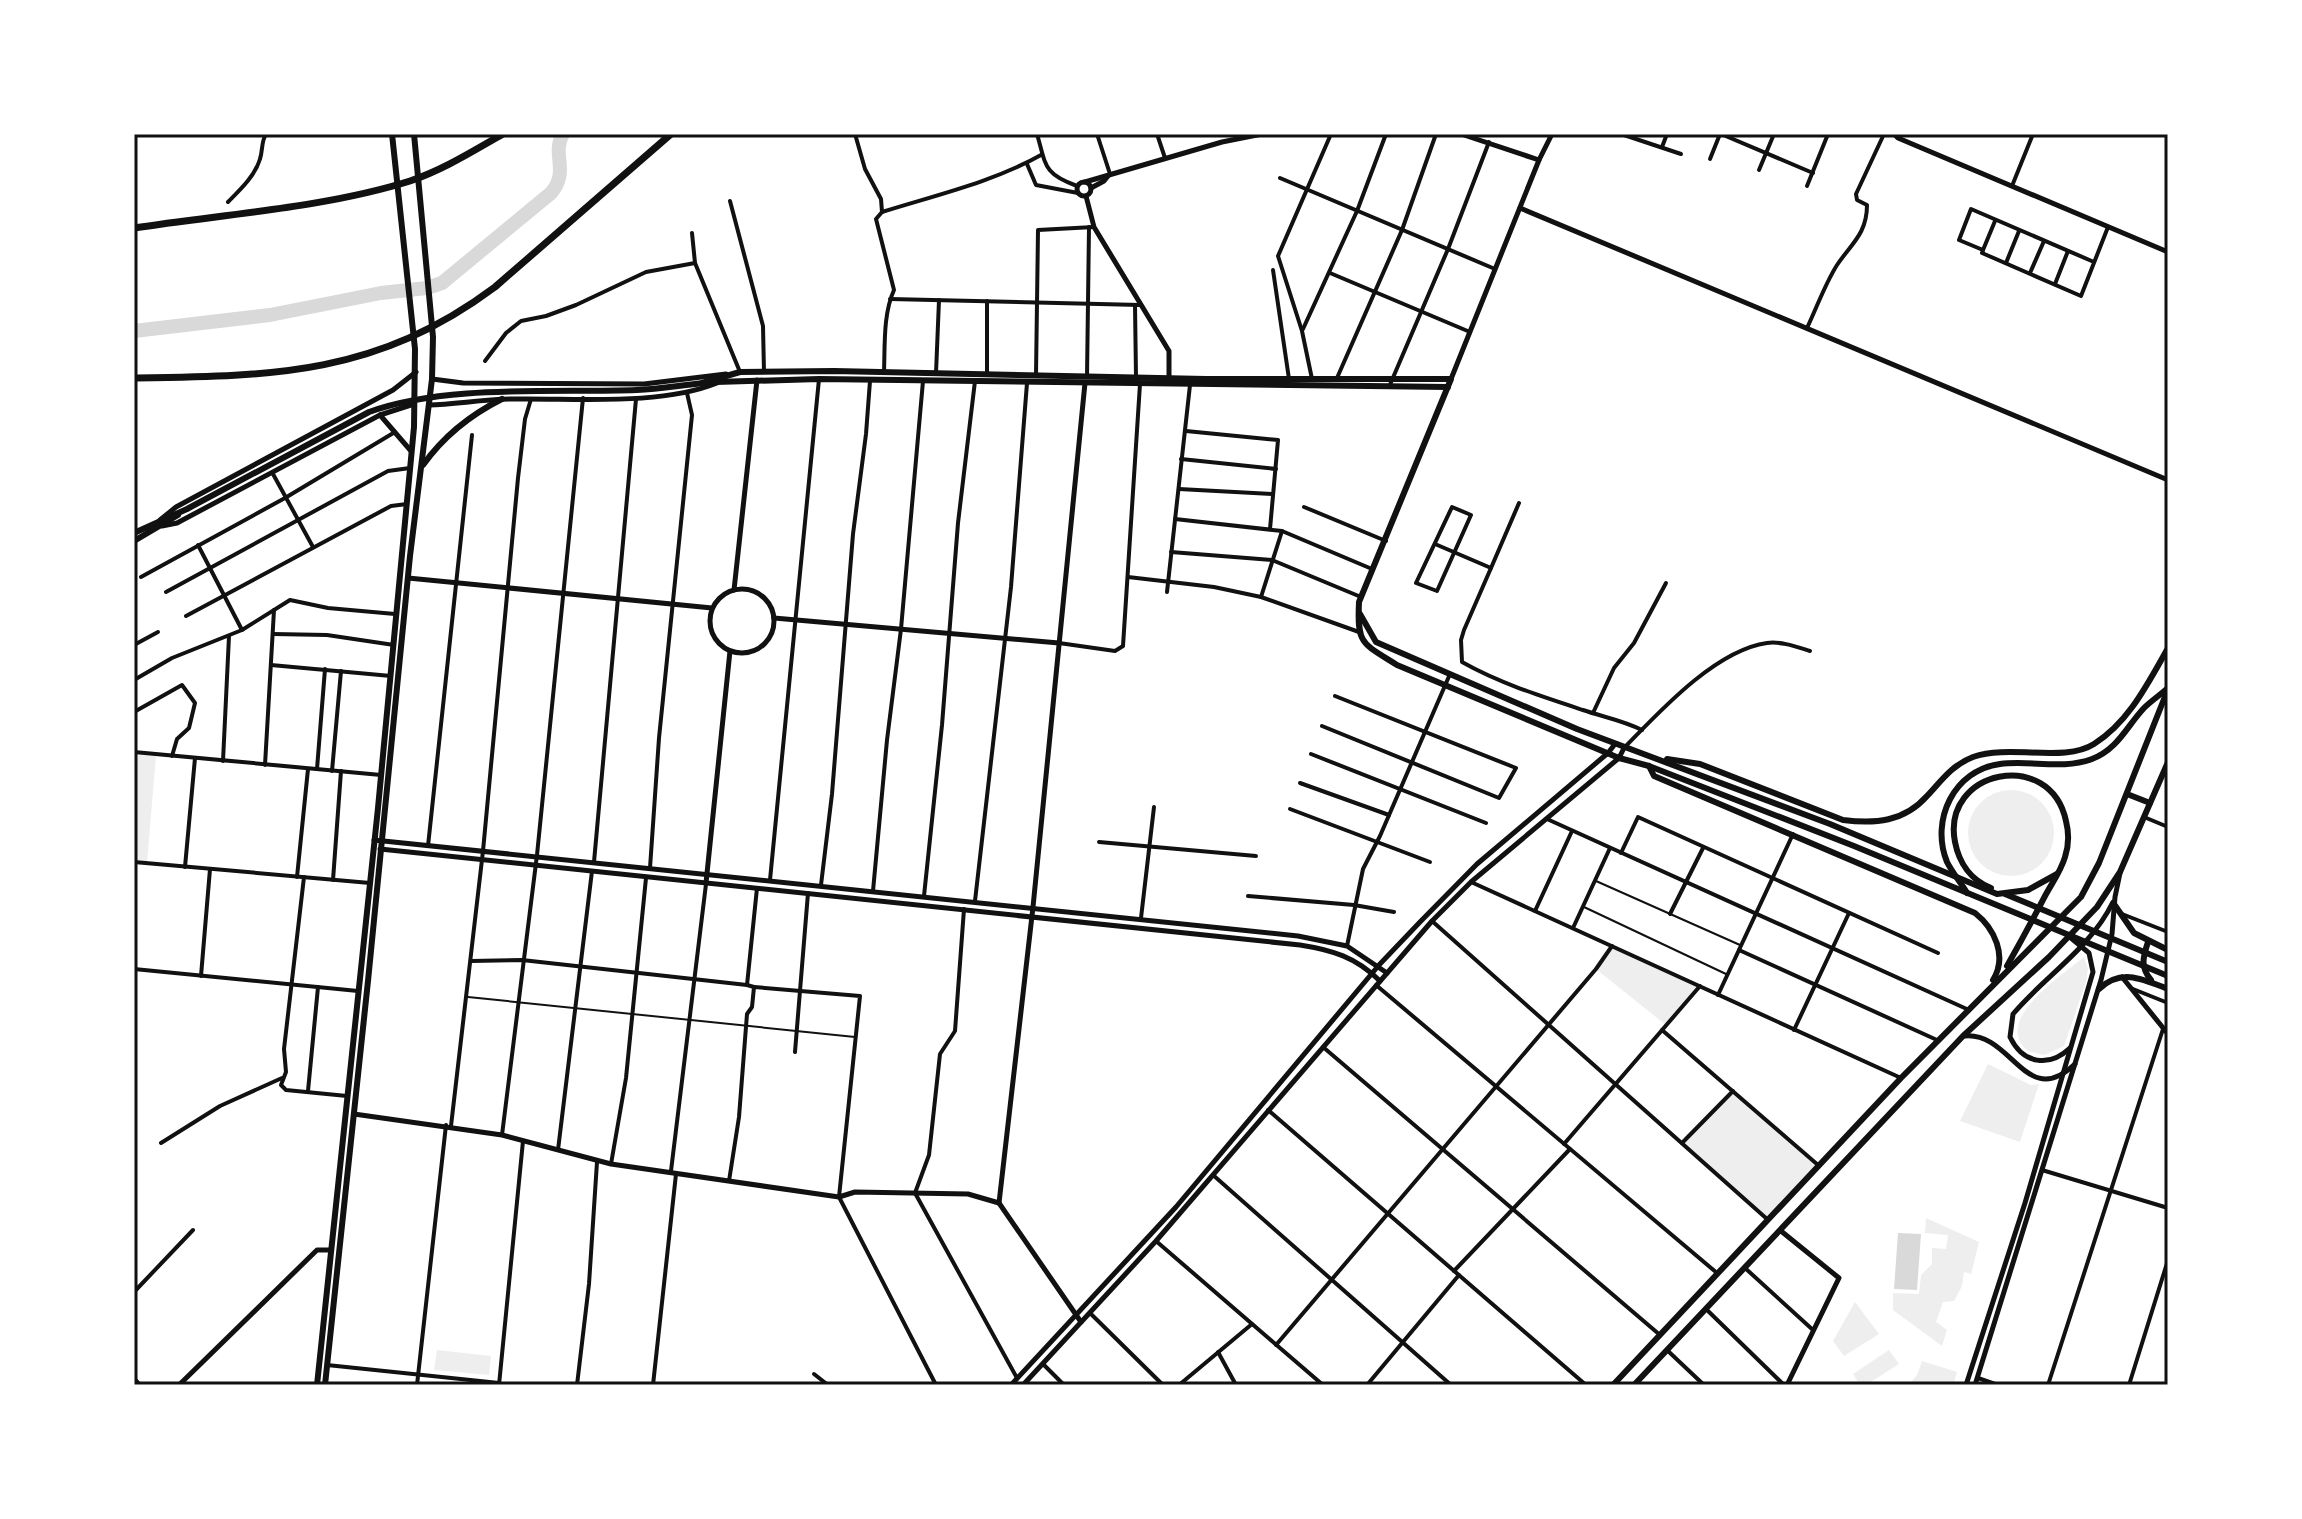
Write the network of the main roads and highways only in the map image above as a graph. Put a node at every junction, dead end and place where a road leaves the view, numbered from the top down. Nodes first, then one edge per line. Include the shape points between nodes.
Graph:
1 (392, 134) edge
2 (414, 134) edge
3 (503, 134) edge
4 (671, 134) edge
5 (134, 228) edge
6 (134, 378) edge
7 (1086, 380) junction
8 (1169, 381) junction
9 (702, 383) junction
10 (1448, 387) junction
11 (502, 399) road end
12 (421, 467) junction
13 (162, 524) junction
14 (134, 533) edge
15 (134, 541) edge
16 (1358, 611) junction
17 (2168, 648) edge
18 (2168, 688) edge
19 (1621, 753) junction
20 (1655, 757) junction
21 (2168, 762) edge
22 (1649, 766) junction
23 (2127, 794) junction
24 (2150, 803) junction
25 (378, 844) junction
26 (2057, 874) junction
27 (1967, 893) junction
28 (2114, 900) road end
29 (2148, 942) junction
30 (2168, 950) edge
31 (2168, 962) edge
32 (2004, 972) junction
33 (2168, 976) edge
34 (2153, 983) junction
35 (2099, 989) road end
36 (2168, 989) edge
37 (1982, 997) junction
38 (317, 1385) edge
39 (325, 1385) edge
40 (1613, 1385) edge
41 (1634, 1385) edge

1 - 25 main road via 416,372
2 - 12 main road via 433,337
3 - 5 highway via 409,181 331,200
4 - 6 highway via 495,287 410,339 360,358 295,371
7 - 8 main road
7 - 9 main road
7 - 9 main road via 740,372
8 - 10 main road
8 - 10 main road via 1451,379
9 - 13 main road via 401,402 369,412
10 - 16 main road
11 - 12 main road via 439,443
12 - 25 main road
13 - 14 main road
13 - 15 main road
16 - 19 main road via 1376,642 1615,744
16 - 19 main road via 1366,646 1397,665 1608,753
17 - 20 main road via 2128,714 2090,747 2071,753 1989,753 1970,758 1952,768 1914,809 1885,821 1843,820 1700,764
18 - 23 main road
18 - 27 main road via 2143,709 2121,739 2094,758 2062,766 2002,763 1983,768 1959,785 1942,813 1941,830 1948,863
19 - 20 main road
19 - 22 main road
20 - 26 main road via 1997,894 2028,890
21 - 24 main road
22 - 27 main road
22 - 37 main road via 1654,776 1975,913 1993,930 1999,956 1998,972
23 - 24 main road
23 - 32 main road via 2081,897
24 - 41 main road via 2120,872 2097,907 1963,1036
25 - 38 main road
25 - 39 main road
26 - 31 main road via 2069,835 2061,802 2048,787 2019,775 2000,776 1981,783 1961,801 1954,834 1959,857 1975,880
26 - 32 main road
27 - 33 main road
28 - 29 main road via 2134,933
29 - 30 main road
29 - 34 main road via 2142,960
32 - 37 main road
34 - 35 main road via 2122,976
34 - 36 main road
37 - 40 main road

